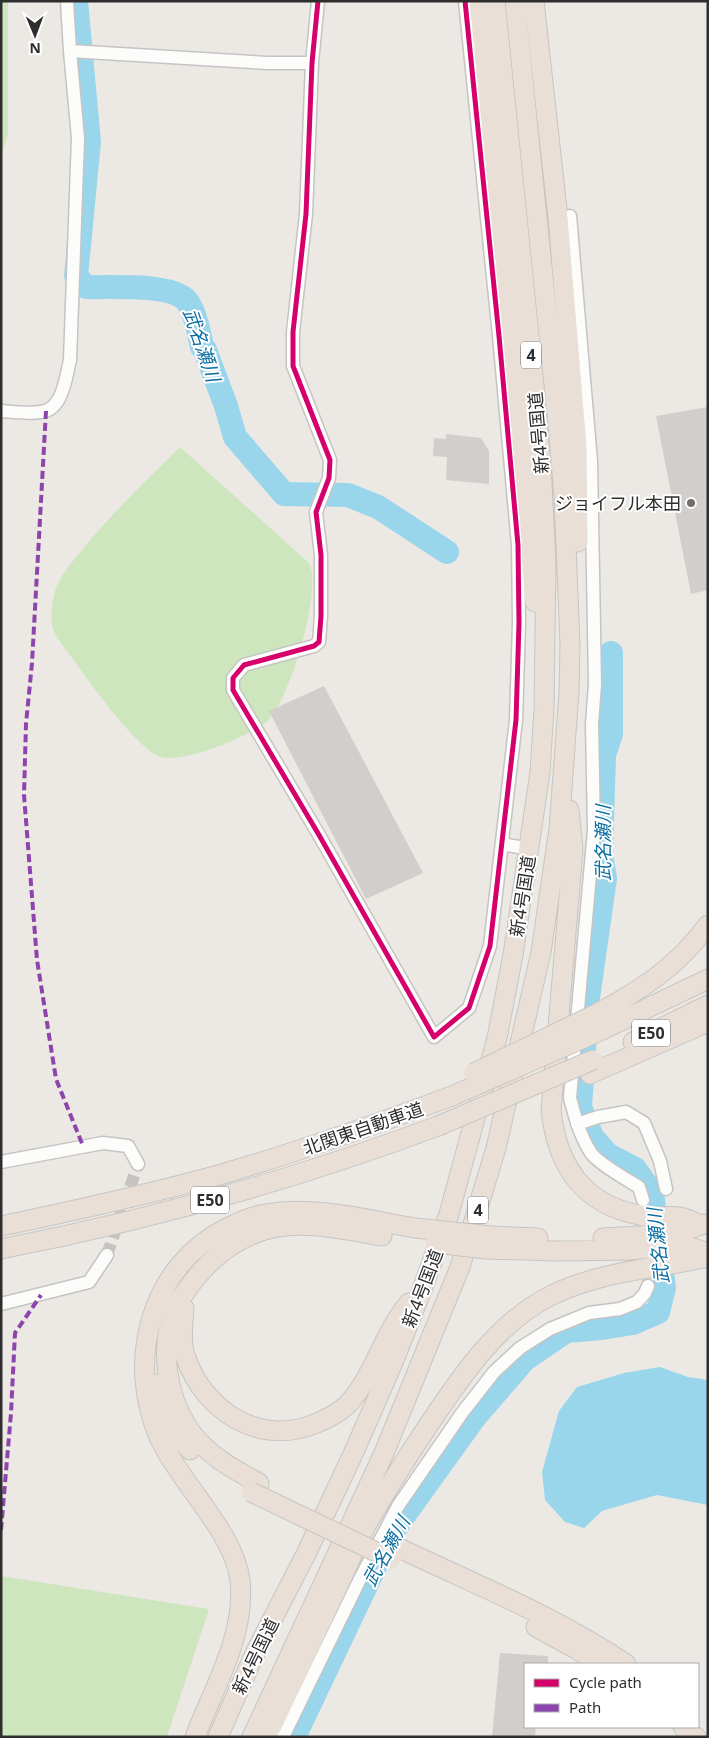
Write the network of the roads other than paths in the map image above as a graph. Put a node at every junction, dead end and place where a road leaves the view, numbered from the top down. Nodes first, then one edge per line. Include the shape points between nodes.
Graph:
1 (67, 1) edge
2 (318, 1) edge
3 (465, 1) edge
4 (478, 1) edge
5 (495, 1) edge
6 (515, 1) edge
7 (534, 1) edge
8 (70, 51) junction
9 (312, 63) junction
10 (570, 216) dead end
11 (1, 412) edge
12 (570, 645) junction
13 (544, 710) junction
14 (565, 764) junction
15 (502, 844) junction
16 (530, 849) junction
17 (708, 925) edge
18 (708, 979) edge
19 (708, 1005) edge
20 (599, 1022) junction
21 (708, 1022) edge
22 (592, 1067) junction
23 (577, 1124) junction
24 (1, 1162) edge
25 (138, 1164) dead end
26 (666, 1188) dead end
27 (643, 1200) tunnel mouth
28 (704, 1224) edge
29 (1, 1226) edge
30 (413, 1234) junction
31 (488, 1242) junction
32 (1, 1249) edge
33 (708, 1253) edge
34 (107, 1255) tunnel mouth
35 (708, 1257) edge
36 (648, 1286) dead end
37 (423, 1287) junction
38 (188, 1288) junction
39 (1, 1304) edge
40 (152, 1315) junction
41 (255, 1488) junction
42 (394, 1553) junction
43 (598, 1663) edge
44 (625, 1663) edge
45 (685, 1728) edge
46 (195, 1737) edge
47 (218, 1737) edge
48 (252, 1737) edge
49 (263, 1737) edge
50 (283, 1737) edge
51 (696, 1737) edge

1 - 8 street
2 - 9 street
3 - 15 street via 518,545 516,720
4 - 13 highway via 515,367
5 - 13 highway, 新4号国道 / 4 via 541,465 546,561
6 - 12 highway, 新4号国道 / 4 via 558,424
7 - 12 highway via 558,218 577,447 578,582
8 - 9 street
8 - 11 street via 78,138 70,360 55,406 43,412
9 - 15 street via 306,214 293,332 293,366 330,460 329,478 316,512 321,555 319,642 244,665 233,678 233,690 434,1037 469,1008 490,946
10 - 23 street via 591,461 595,674 592,724 594,830 570,1098
12 - 14 highway, 新4号国道 / 4
13 - 16 highway, 新4号国道 / 4
14 - 28 highway via 573,849 550,1111 557,1144 566,1166 580,1184 609,1205 630,1213 679,1217
14 - 48 highway, 新4号国道 / 4 via 541,952 496,1148 460,1267 384,1453
15 - 16 street
16 - 37 highway, 新4号国道 / 4 via 497,1038 449,1214
17 - 20 highway via 659,977
18 - 20 highway, E50
19 - 22 highway, 北関東自動車道 / E50
20 - 29 highway, 北関東自動車道 / E50, bridge via 452,1090 350,1124 287,1154 147,1194
21 - 22 highway
22 - 32 highway, 北関東自動車道 / E50, bridge via 441,1130 415,1134 289,1177 150,1217
23 - 26 street via 626,1112 644,1123 660,1161
23 - 27 street via 592,1154 639,1187
24 - 25 street via 103,1143 128,1146
28 - 31 highway via 674,1234
30 - 31 highway, bridge
30 - 38 highway via 308,1226 267,1230 231,1244 203,1268
30 - 40 highway via 310,1212 286,1211 252,1217 217,1233 190,1255 166,1284
31 - 33 highway via 540,1251 684,1245
34 - 39 street via 89,1282
35 - 49 highway via 626,1272 573,1286 530,1308 491,1342 472,1363 420,1437 366,1525 272,1726
36 - 50 street via 637,1302 620,1309 589,1313 550,1329 520,1348 494,1372 398,1506
37 - 38 highway via 399,1315 361,1386 348,1403 320,1422 286,1430 250,1425 220,1409 208,1398 185,1356 182,1339
37 - 47 highway, 新4号国道 / 4 via 353,1454
38 - 41 highway via 176,1307 168,1342 173,1395 188,1428 200,1443
40 - 41 highway via 155,1372 165,1412 174,1430 210,1468 226,1479
40 - 46 highway via 144,1362 145,1386 152,1416 178,1471 220,1530 240,1579 239,1617 234,1637
41 - 42 highway
42 - 43 highway
42 - 44 highway via 535,1612
45 - 51 highway

